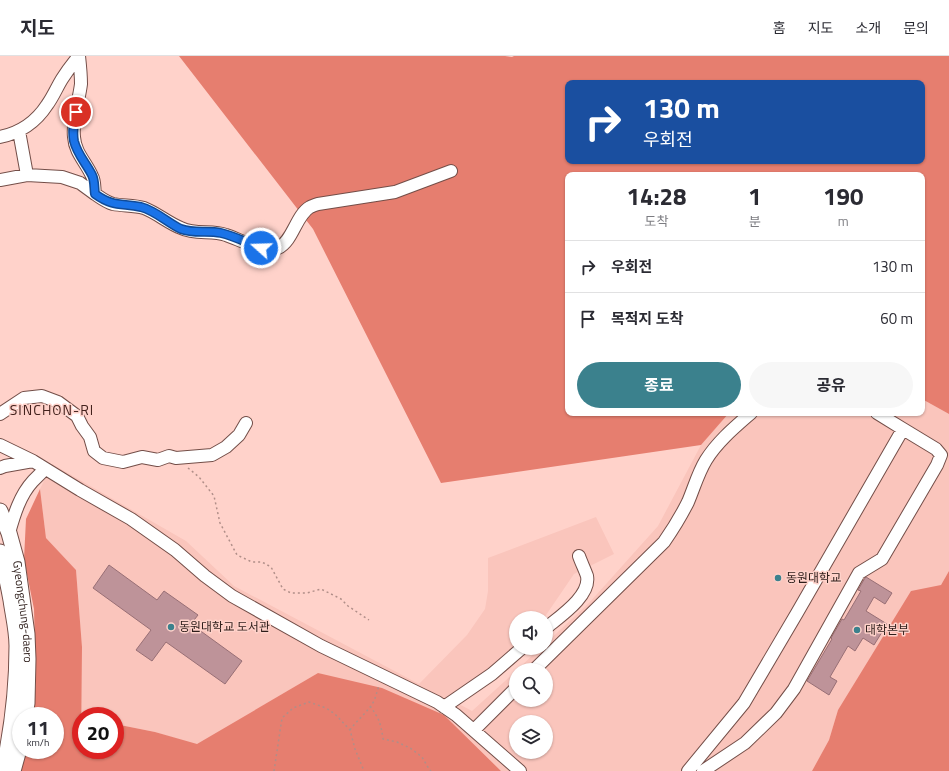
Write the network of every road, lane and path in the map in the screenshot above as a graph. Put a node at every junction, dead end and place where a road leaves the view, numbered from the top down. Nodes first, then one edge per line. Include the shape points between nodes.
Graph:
1 (79, 56) edge
2 (19, 131) junction
3 (0, 137) edge
4 (450, 171) dead end
5 (27, 175) junction
6 (0, 180) edge
7 (95, 194) junction
8 (0, 414) edge
9 (748, 416) edge
10 (882, 416) edge
11 (246, 423) dead end
12 (903, 430) junction
13 (0, 445) edge
14 (176, 458) junction
15 (33, 462) junction
16 (0, 468) edge
17 (45, 470) junction
18 (0, 511) edge
19 (9, 533) junction
20 (0, 552) edge
21 (579, 556) dead end
22 (369, 620) dead end
23 (553, 622) edge
24 (514, 655) edge
25 (541, 663) edge
26 (382, 676) junction
27 (509, 695) edge
28 (370, 706) junction
29 (26, 707) edge
30 (444, 707) junction
31 (350, 730) junction
32 (474, 730) junction
33 (16, 759) edge
34 (3, 771) edge
35 (13, 771) edge
36 (274, 771) edge
37 (364, 771) edge
38 (431, 771) edge
39 (520, 771) edge
40 (688, 771) edge
41 (703, 771) edge

1 - 2 street via 44,111
1 - 7 street via 80,85 73,135 77,149 92,176
2 - 3 street
2 - 5 street
4 - 7 street via 395,192 310,207 304,211 284,243 278,248 271,249 219,233 182,229 151,211 112,204
5 - 6 street
5 - 7 street via 62,177 80,183
8 - 14 street via 24,398 42,396 58,402 77,416 90,437 94,451 103,458 123,462 142,457 158,460 169,456
9 - 25 street via 725,436 706,460 688,502 664,542
10 - 12 street
11 - 14 street via 239,435 212,455
12 - 40 street via 744,703
12 - 41 street via 936,449 941,455 882,560 859,573 794,689 776,713 745,743
13 - 15 street
14 - 22 path via 199,477 214,496 220,523 237,555 252,562 262,562 271,568 283,589 290,593 307,593 321,589 341,599
15 - 16 street
15 - 17 street
17 - 19 street via 32,482 21,499
17 - 26 street via 131,519 175,550 204,576 232,596 321,646
18 - 19 main road, Gyeongchung-daero
19 - 29 main road, Gyeongchung-daero via 17,562 27,634
20 - 34 main road, Gyeongchung-daero via 8,582 17,645 13,713
21 - 23 street via 587,578 585,590 579,600
24 - 30 street via 492,674
26 - 28 path
26 - 30 street
27 - 32 street
28 - 31 path
28 - 38 path via 380,724 383,739 410,748 422,757
30 - 32 street
31 - 36 path via 336,714 326,708 309,702 293,708 282,718
31 - 37 path
32 - 39 street
33 - 35 main road

